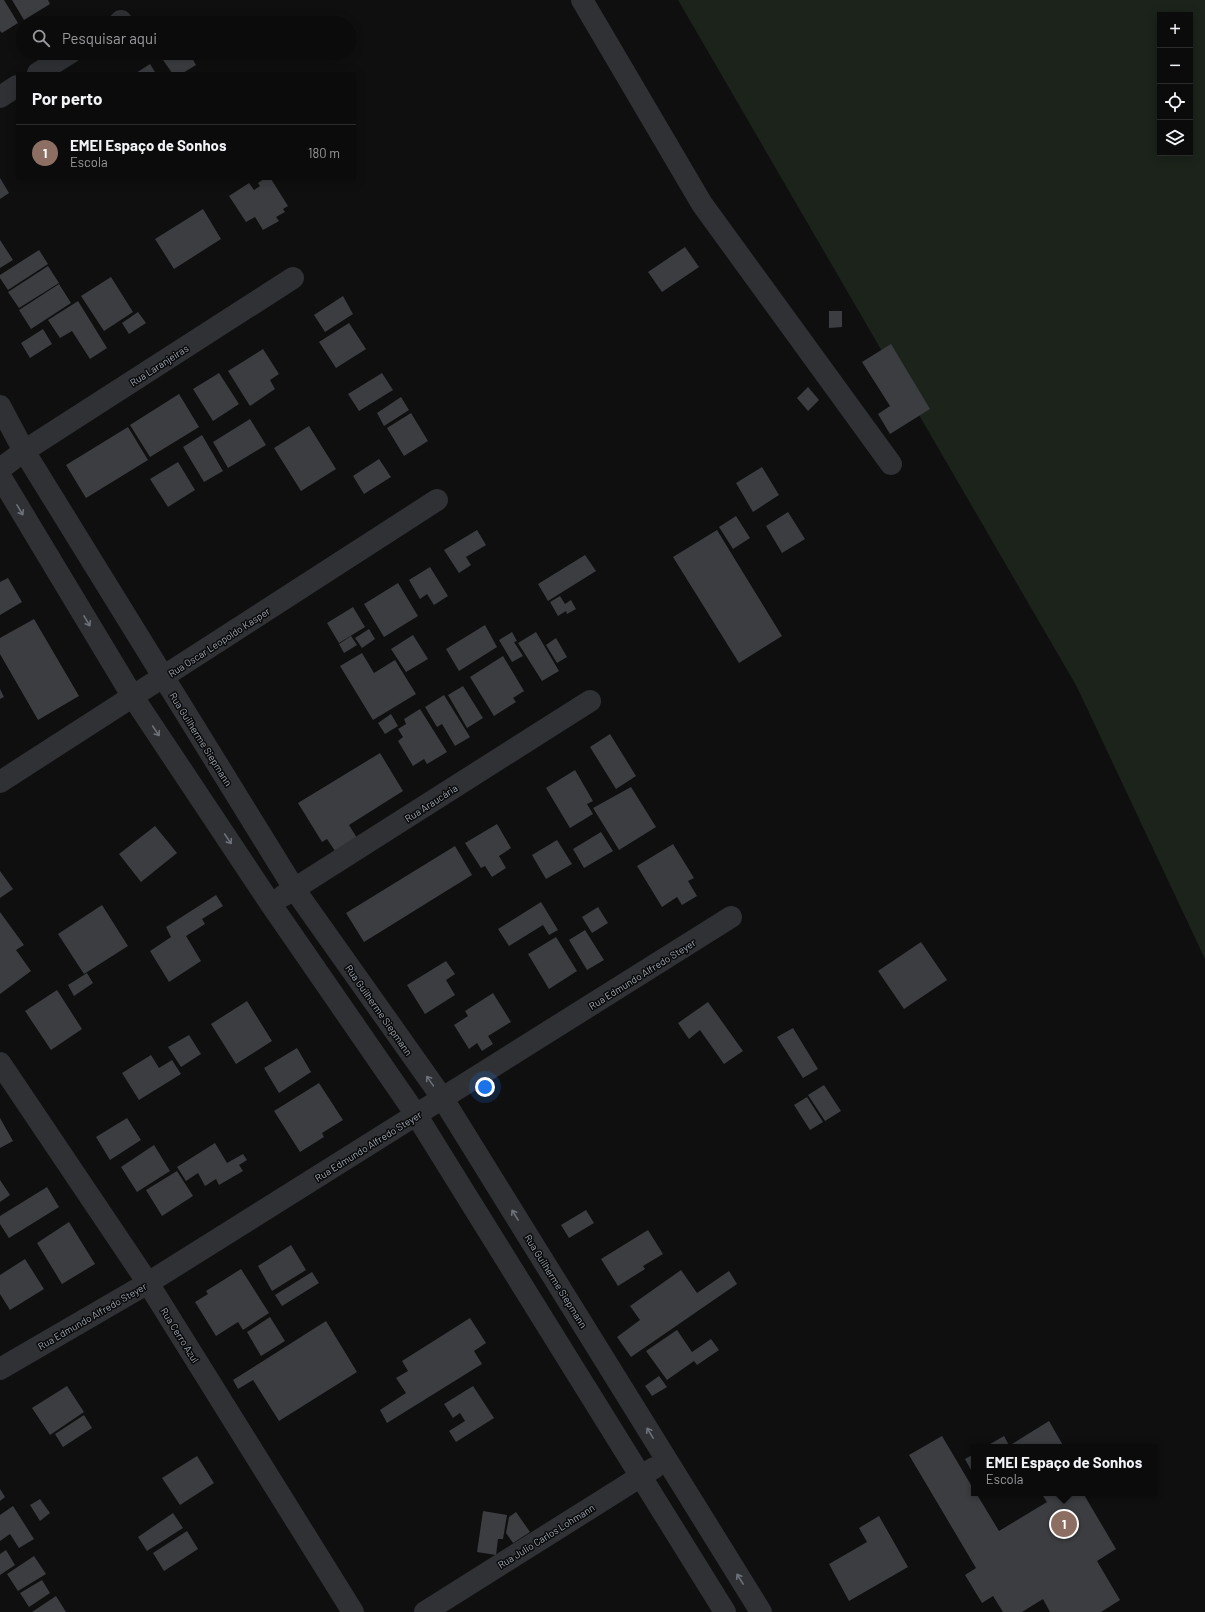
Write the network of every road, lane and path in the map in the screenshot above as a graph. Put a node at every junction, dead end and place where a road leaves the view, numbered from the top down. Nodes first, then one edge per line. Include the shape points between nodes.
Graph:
1 (582, 0) edge
2 (59, 60) edge
3 (40, 72) edge
4 (16, 87) edge
5 (0, 97) edge
6 (293, 278) dead end
7 (0, 406) edge
8 (24, 451) junction
9 (891, 464) dead end
10 (0, 469) edge
11 (0, 476) edge
12 (437, 500) dead end
13 (163, 678) junction
14 (133, 697) junction
15 (590, 701) dead end
16 (0, 782) edge
17 (294, 890) junction
18 (270, 903) junction
19 (731, 917) dead end
20 (0, 1063) edge
21 (443, 1099) junction
22 (417, 1116) junction
23 (148, 1283) junction
24 (0, 1369) edge
25 (667, 1460) junction
26 (642, 1476) junction
27 (353, 1612) edge
28 (425, 1612) edge
29 (725, 1612) edge
30 (761, 1612) edge

1 - 9 street via 702,204
2 - 3 street
4 - 5 street
6 - 8 street, Rua Laranjeiras
7 - 8 street, Rua Guilherme Siepmann
8 - 10 street, Rua Laranjeiras
8 - 13 street, Rua Guilherme Siepmann
11 -> 14 street
12 - 13 street, Rua Oscar Leopoldo Kasper
13 - 14 street, Rua Oscar Leopoldo Kasper
13 - 17 street, Rua Guilherme Siepmann
14 - 16 street, Rua Oscar Leopoldo Kasper
14 -> 18 street
15 - 17 street, Rua Araucária
17 - 18 street, Rua Araucária
21 -> 17 street, Rua Guilherme Siepmann
18 - 22 street
19 - 21 street, Rua Edmundo Alfredo Steyer
20 - 23 street, Rua Cerro Azul
21 - 22 street, Rua Edmundo Alfredo Steyer
25 -> 21 street, Rua Guilherme Siepmann
22 - 23 street, Rua Edmundo Alfredo Steyer
22 - 26 street
23 - 24 street, Rua Edmundo Alfredo Steyer
23 - 27 street, Rua Cerro Azul
25 - 26 street, Rua Julio Carlos Lohmann
30 -> 25 street, Rua Guilherme Siepmann
26 - 28 street, Rua Julio Carlos Lohmann
26 - 29 street

